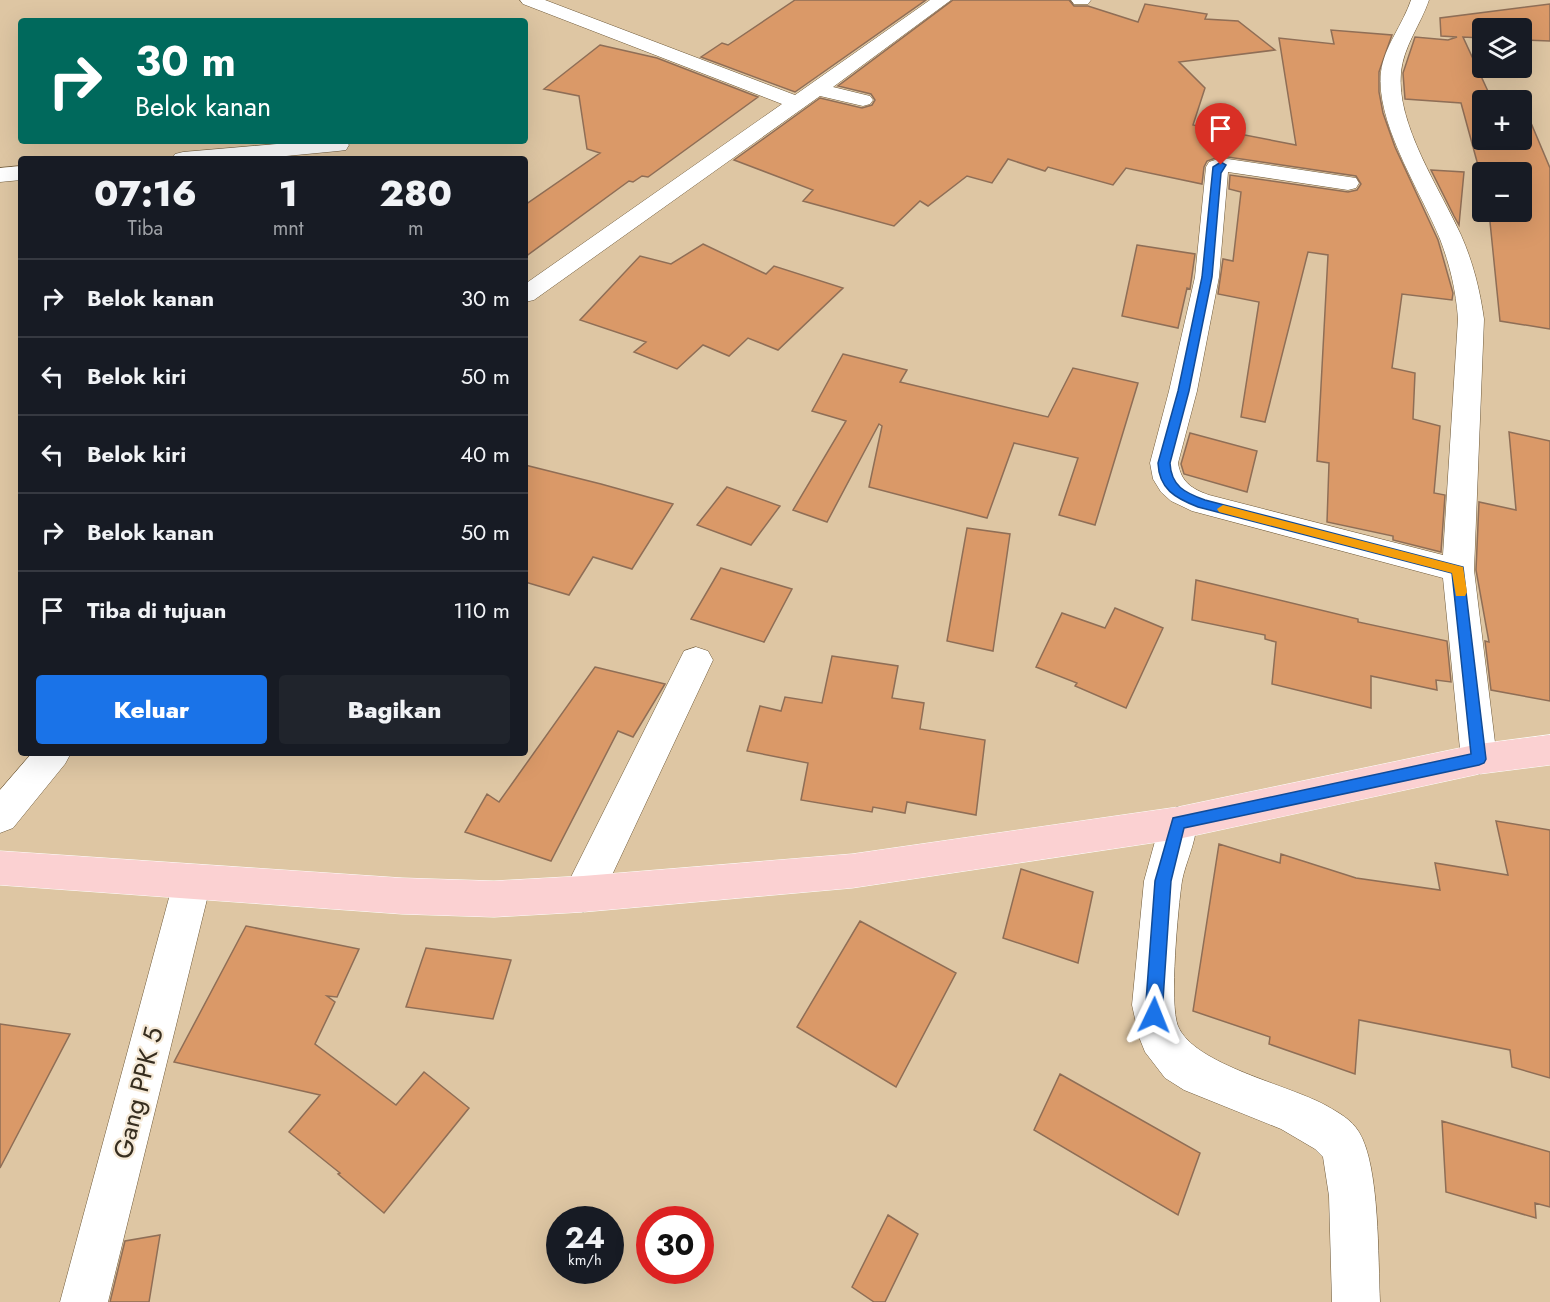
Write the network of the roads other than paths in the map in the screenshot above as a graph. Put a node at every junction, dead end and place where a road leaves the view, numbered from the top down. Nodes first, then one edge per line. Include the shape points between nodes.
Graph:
1 (529, 0) edge
2 (942, 0) edge
3 (1420, 0) edge
4 (818, 88) junction
5 (863, 100) dead end
6 (795, 102) junction
7 (338, 145) dead end
8 (216, 156) edge
9 (18, 174) edge
10 (0, 175) edge
11 (1348, 183) dead end
12 (528, 293) edge
13 (1458, 570) junction
14 (696, 660) dead end
15 (1550, 750) edge
16 (51, 756) edge
17 (1479, 759) junction
18 (0, 817) edge
19 (1178, 823) junction
20 (0, 868) edge
21 (192, 883) junction
22 (583, 894) junction
23 (84, 1302) edge
24 (1356, 1302) edge

1 - 6 street
2 - 4 street
3 - 13 street via 1391,70 1391,89 1403,132 1458,255 1468,295 1471,319
4 - 5 street
4 - 6 street
6 - 12 street
7 - 8 street
9 - 10 street
11 - 13 street via 1251,168 1217,167 1207,277 1184,391 1164,463 1165,475 1170,487 1202,504
13 - 17 street
14 - 22 street
15 - 17 main road
16 - 18 street
17 - 19 main road
19 - 22 main road via 852,871
19 - 24 street via 1163,881 1153,1005 1160,1037 1180,1063 1199,1075 1295,1112 1331,1133 1343,1148 1352,1196
20 - 21 main road
21 - 22 main road via 494,899
21 - 23 street, Gang PPK 5

